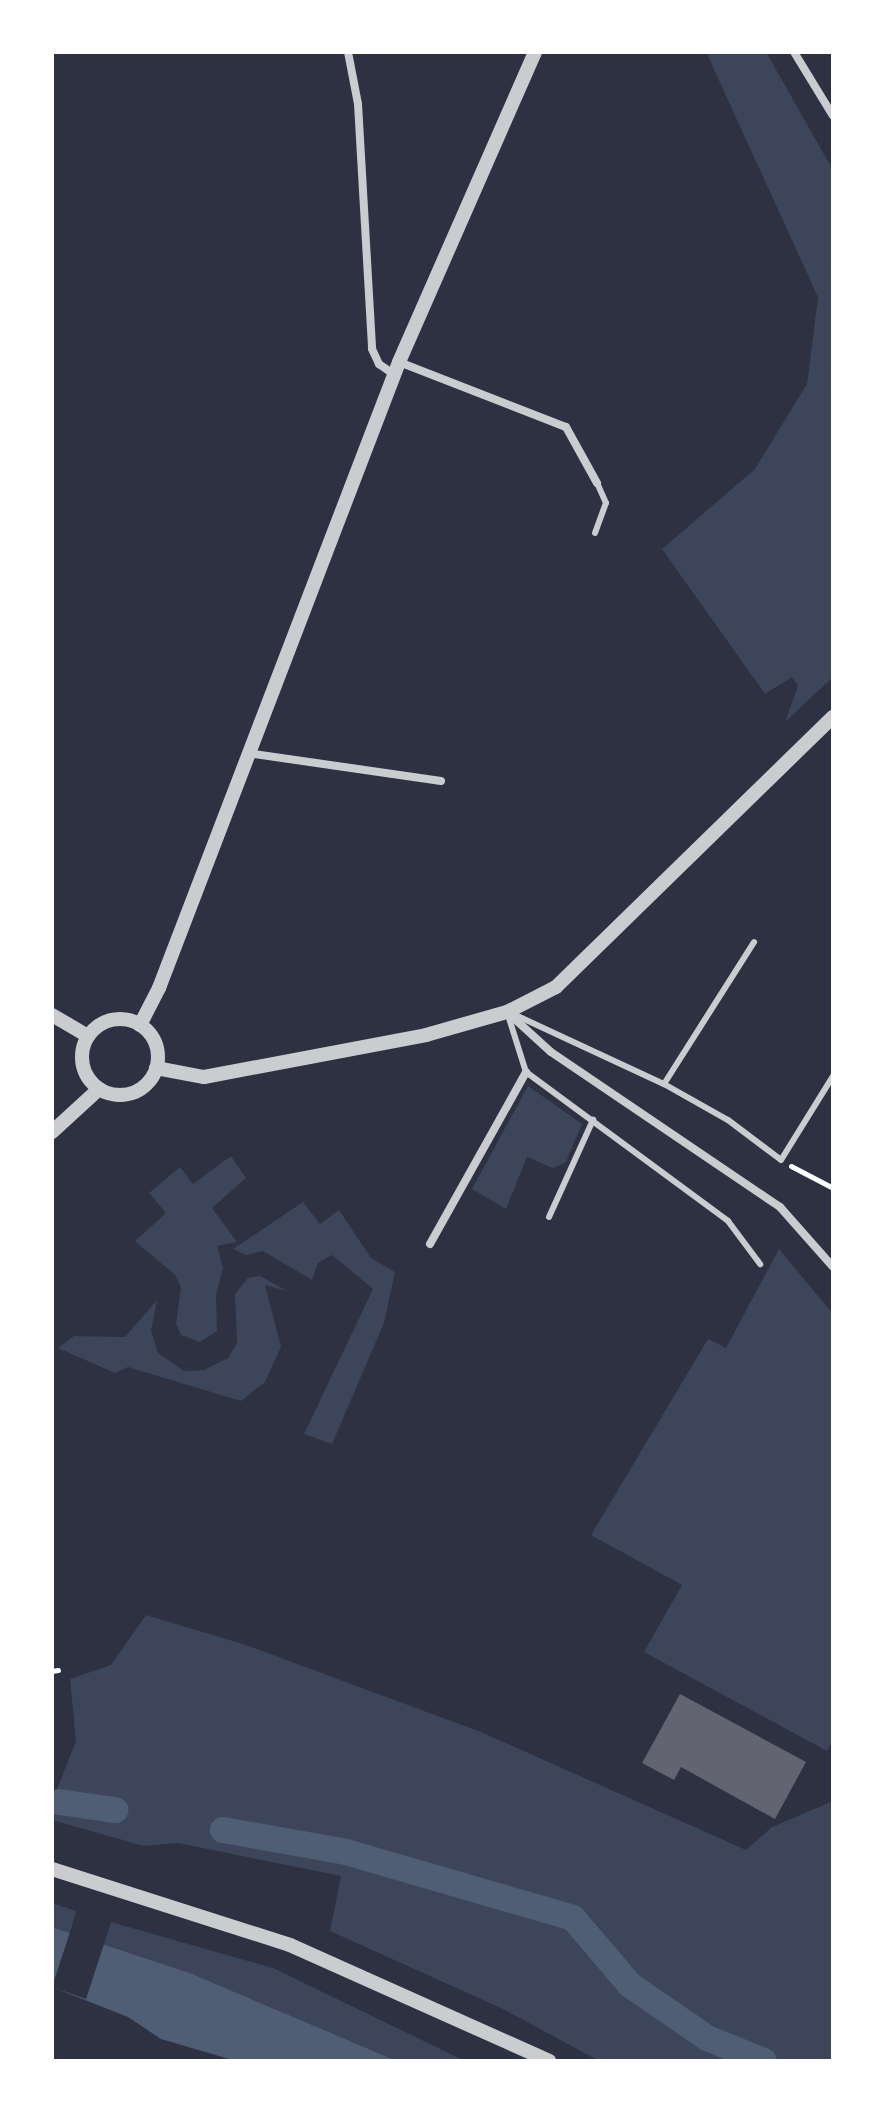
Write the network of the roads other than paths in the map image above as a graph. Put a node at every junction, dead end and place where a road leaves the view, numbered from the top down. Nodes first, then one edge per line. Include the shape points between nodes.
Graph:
1 (348, 52) edge
2 (535, 52) edge
3 (794, 52) edge
4 (833, 116) edge
5 (397, 369) junction
6 (597, 483) joint
7 (595, 533) dead end
8 (833, 717) edge
9 (246, 753) junction
10 (441, 781) dead end
11 (754, 942) dead end
12 (507, 1012) junction
13 (52, 1015) edge
14 (140, 1025) junction
15 (88, 1036) junction
16 (156, 1068) junction
17 (526, 1072) junction
18 (833, 1076) edge
19 (664, 1084) junction
20 (99, 1089) junction
21 (593, 1120) junction
22 (52, 1132) edge
23 (549, 1217) dead end
24 (430, 1244) dead end
25 (760, 1264) dead end
26 (833, 1267) edge
27 (52, 1869) edge
28 (549, 2061) edge

1 - 5 street via 358,104 372,349 379,364
2 - 5 street
3 - 4 street
5 - 6 street via 566,427
5 - 9 street
6 - 7 lane via 606,503
8 - 12 street via 596,951 556,987
9 - 10 street
9 - 14 street via 159,988
11 - 19 lane
12 - 16 street via 426,1035 204,1077
12 - 17 lane
12 - 19 lane
12 - 26 street via 551,1052 780,1207
13 - 15 street
14 - 15 street via 107,1021
14 - 16 street via 157,1046
15 - 20 street via 82,1062
16 - 20 street via 133,1092
17 - 21 lane
17 - 24 street
18 - 19 lane via 781,1160 728,1120
20 - 22 street
21 - 23 lane
21 - 25 lane via 728,1221
27 - 28 street via 290,1945

